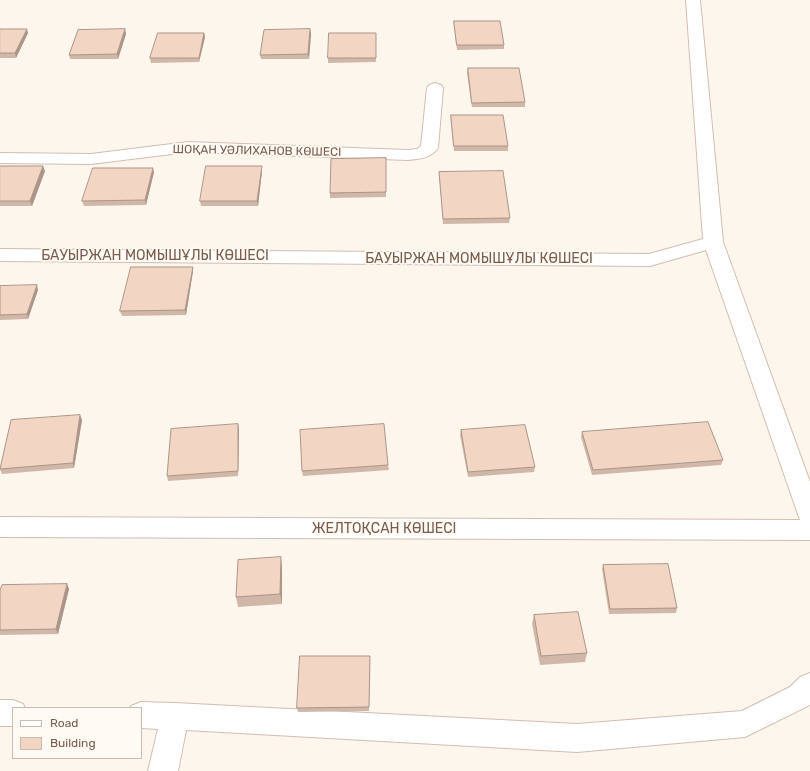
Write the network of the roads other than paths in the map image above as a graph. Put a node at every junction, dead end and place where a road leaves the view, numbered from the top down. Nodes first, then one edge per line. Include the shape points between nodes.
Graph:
1 (693, 0) edge
2 (435, 88) dead end
3 (0, 158) edge
4 (713, 242) junction
5 (0, 255) edge
6 (810, 516) edge
7 (0, 527) edge
8 (810, 530) edge
9 (810, 686) edge
10 (0, 713) edge
11 (12, 713) edge
12 (142, 715) edge
13 (175, 716) junction
14 (163, 771) edge

1 - 4 street
2 - 3 street, ШОҚАН УӘЛИХАНОВ КӨШЕСІ via 428,148 422,153 408,155 188,147 91,159
4 - 5 street, БАУЫРЖАН МОМЫШҰЛЫ КӨШЕСІ via 650,260
4 - 6 street
7 - 8 street, ЖЕЛТОҚСАН КӨШЕСІ
9 - 13 street via 800,696 745,724 577,738
10 - 11 street
12 - 13 street
13 - 14 street

